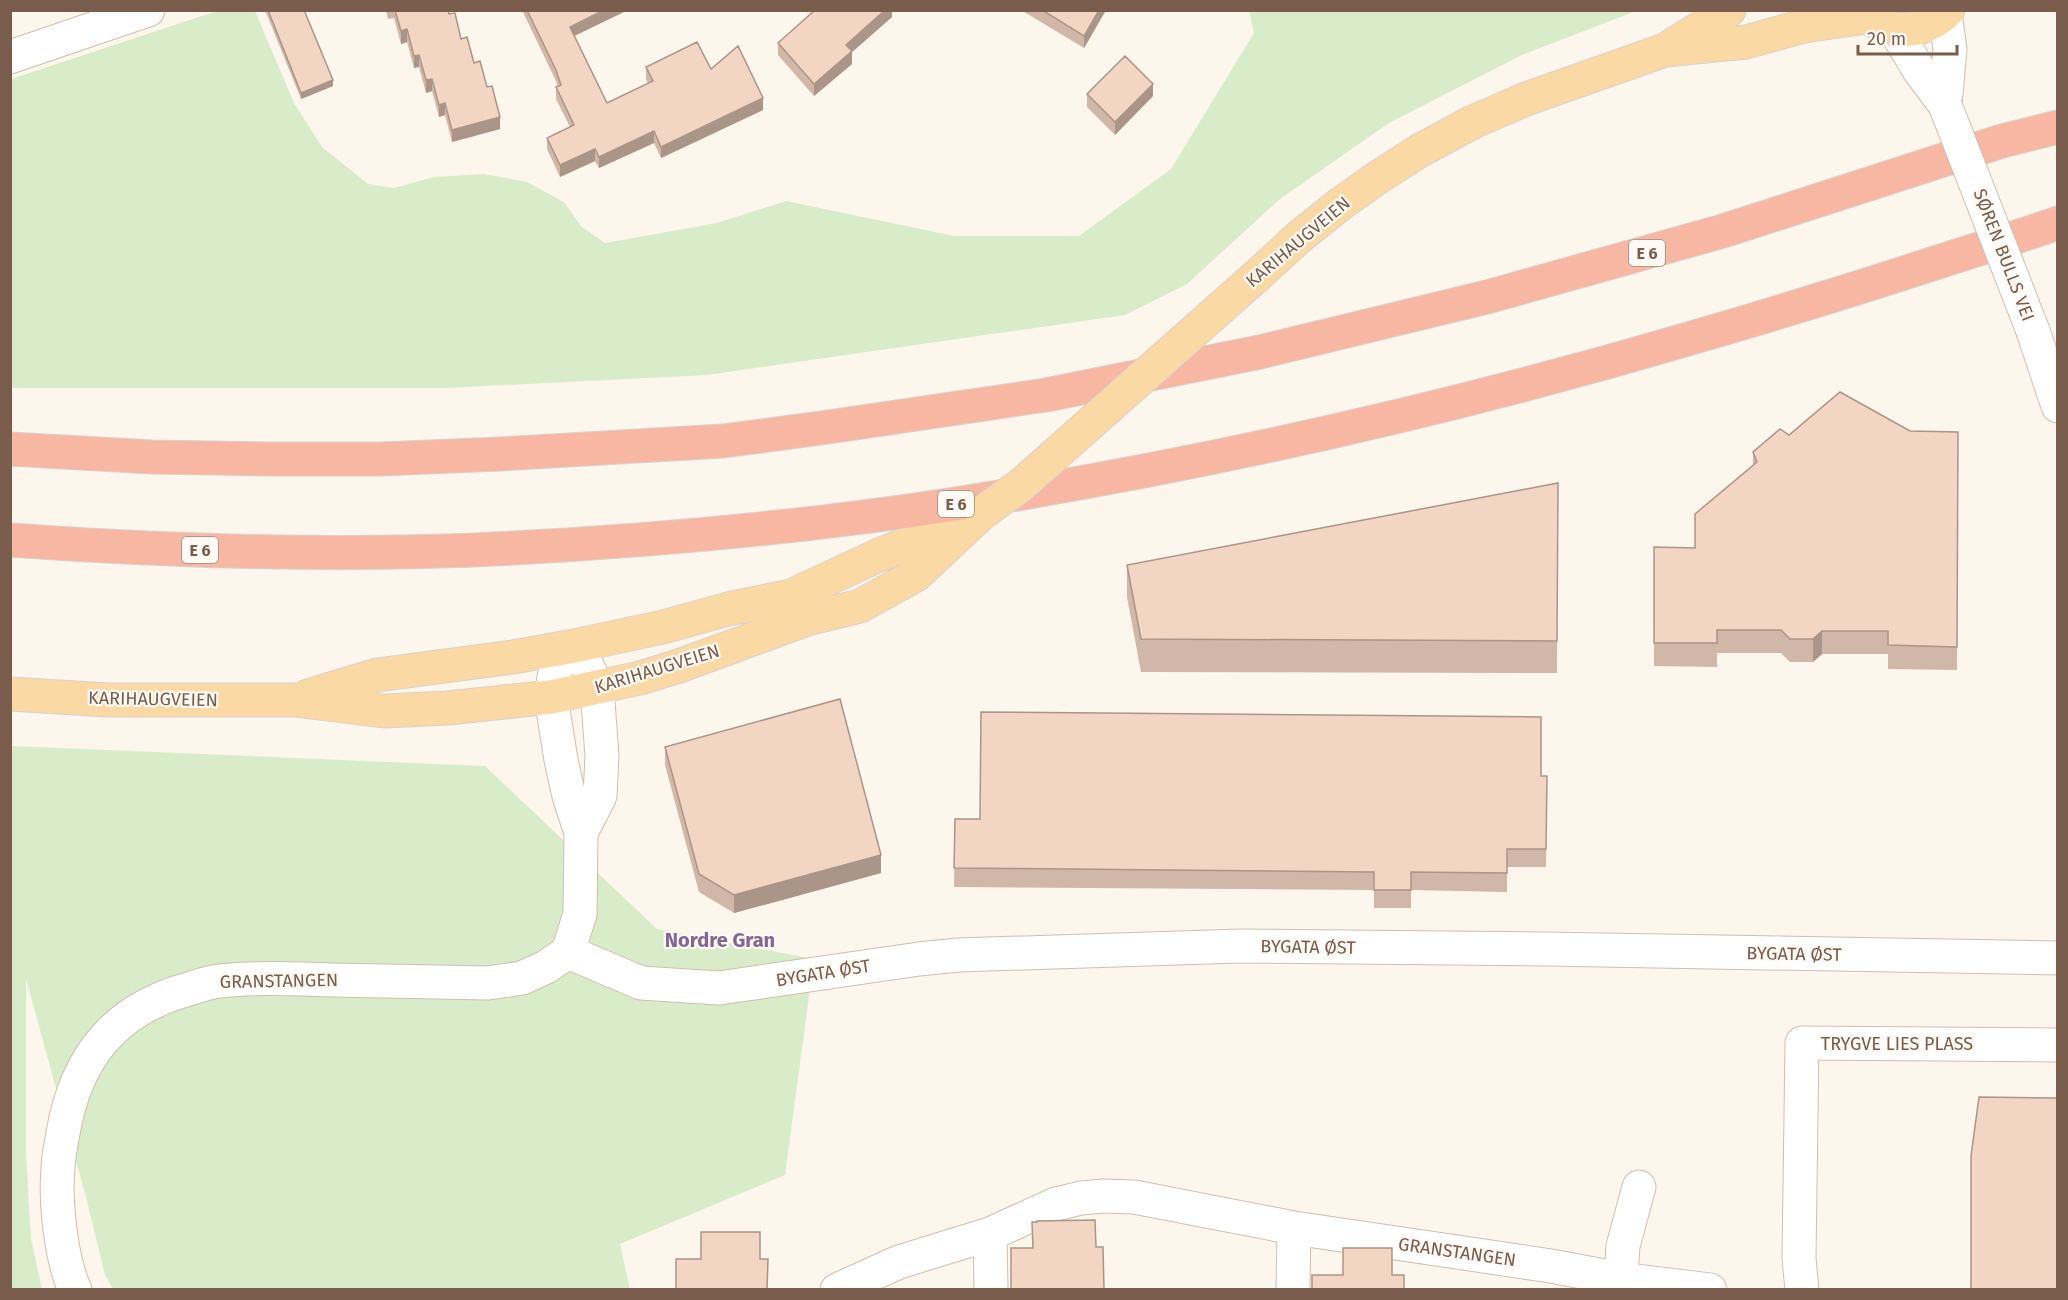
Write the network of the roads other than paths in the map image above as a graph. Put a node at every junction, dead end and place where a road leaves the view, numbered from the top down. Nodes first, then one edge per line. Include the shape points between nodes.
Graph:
1 (1729, 10) edge
2 (140, 12) edge
3 (1946, 12) edge
4 (1874, 19) edge
5 (1665, 50) junction
6 (10, 57) edge
7 (1945, 105) junction
8 (2058, 127) edge
9 (2058, 223) edge
10 (2058, 405) edge
11 (10, 449) edge
12 (982, 513) junction
13 (10, 540) edge
14 (569, 647) junction
15 (597, 688) junction
16 (10, 694) edge
17 (551, 697) junction
18 (295, 700) junction
19 (581, 833) junction
20 (568, 952) junction
21 (2058, 958) edge
22 (2058, 1045) edge
23 (1639, 1187) dead end
24 (1294, 1228) junction
25 (990, 1234) junction
26 (1620, 1284) edge
27 (1802, 1289) edge
28 (75, 1290) edge
29 (837, 1290) edge
30 (991, 1290) edge
31 (1293, 1290) edge
32 (1710, 1290) edge

1 - 5 main road, KARIHAUGVEIEN
2 - 6 street
3 - 4 main road, KARIHAUGVEIEN via 1913,30
3 - 7 street, SØREN BULLS VEI via 1950,49
4 - 5 main road, KARIHAUGVEIEN via 1804,26 1746,42
4 - 7 street, SØREN BULLS VEI via 1913,58
5 - 12 main road, KARIHAUGVEIEN, bridge via 1526,99 1473,123 1419,151 1339,205 1039,470
7 - 10 street, SØREN BULLS VEI, bridge
8 - 11 highway, E 6 via 2002,141 1723,231 1498,294 1260,352 1046,395 723,441 501,454 272,459
9 - 13 highway, E 6 via 1745,322 1512,388 1176,465 961,503 760,528 508,548 268,552
12 - 14 main road, KARIHAUGVEIEN via 791,596
12 - 15 main road, KARIHAUGVEIEN via 916,575 860,606 807,620 679,666
14 - 15 street via 587,665
14 - 17 street via 555,671
14 - 18 main road, KARIHAUGVEIEN via 377,675
15 - 17 main road, KARIHAUGVEIEN
15 - 19 street via 602,756 600,796
16 - 18 main road, KARIHAUGVEIEN via 108,700
17 - 18 main road, KARIHAUGVEIEN via 384,711
17 - 19 street via 563,769
19 - 20 street via 580,914
20 - 21 street, BYGATA ØST via 640,984 719,988 918,958 1240,946
20 - 28 street, GRANSTANGEN via 522,978 488,984 276,978 218,981 168,994 141,1007 92,1052 75,1087 64,1126 58,1169 59,1211
22 - 27 street, TRYGVE LIES PLASS via 1802,1043
23 - 26 street via 1623,1246
24 - 25 street, GRANSTANGEN via 1134,1197 1104,1196 1056,1204
24 - 26 street, GRANSTANGEN via 1551,1266
24 - 31 street
25 - 29 street, GRANSTANGEN via 899,1262
25 - 30 street
26 - 32 street, GRANSTANGEN

